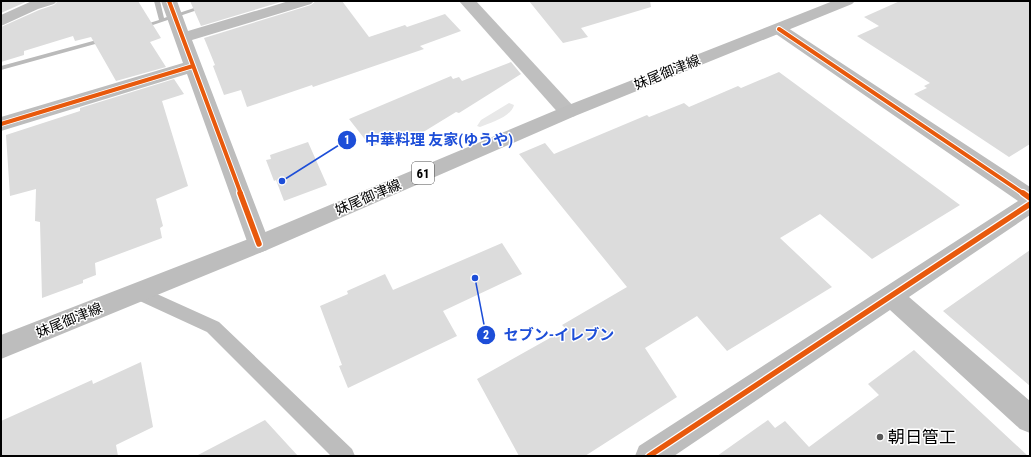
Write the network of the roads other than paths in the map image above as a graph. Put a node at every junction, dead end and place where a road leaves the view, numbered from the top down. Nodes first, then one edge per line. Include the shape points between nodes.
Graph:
1 (49, 1) edge
2 (306, 1) edge
3 (468, 1) edge
4 (846, 1) edge
5 (172, 10) edge
6 (1, 21) edge
7 (779, 28) junction
8 (182, 38) junction
9 (193, 66) junction
10 (568, 112) junction
11 (1, 124) edge
12 (1030, 198) edge
13 (1030, 204) edge
14 (259, 244) junction
15 (137, 292) junction
16 (891, 296) junction
17 (1, 347) edge
18 (1030, 419) edge
19 (345, 456) edge
20 (649, 456) edge

1 - 6 street
2 - 8 street
3 - 10 street
4 - 7 street, 妹尾御津線 / 61
5 - 8 street
7 - 10 street, 妹尾御津線 / 61
7 - 12 street
8 - 9 street
9 - 11 street
9 - 14 street
10 - 14 street, 妹尾御津線 / 61
13 - 16 street
14 - 15 street, 妹尾御津線 / 61
15 - 17 street, 妹尾御津線 / 61
15 - 19 lane via 213,327
16 - 18 street
16 - 20 street

